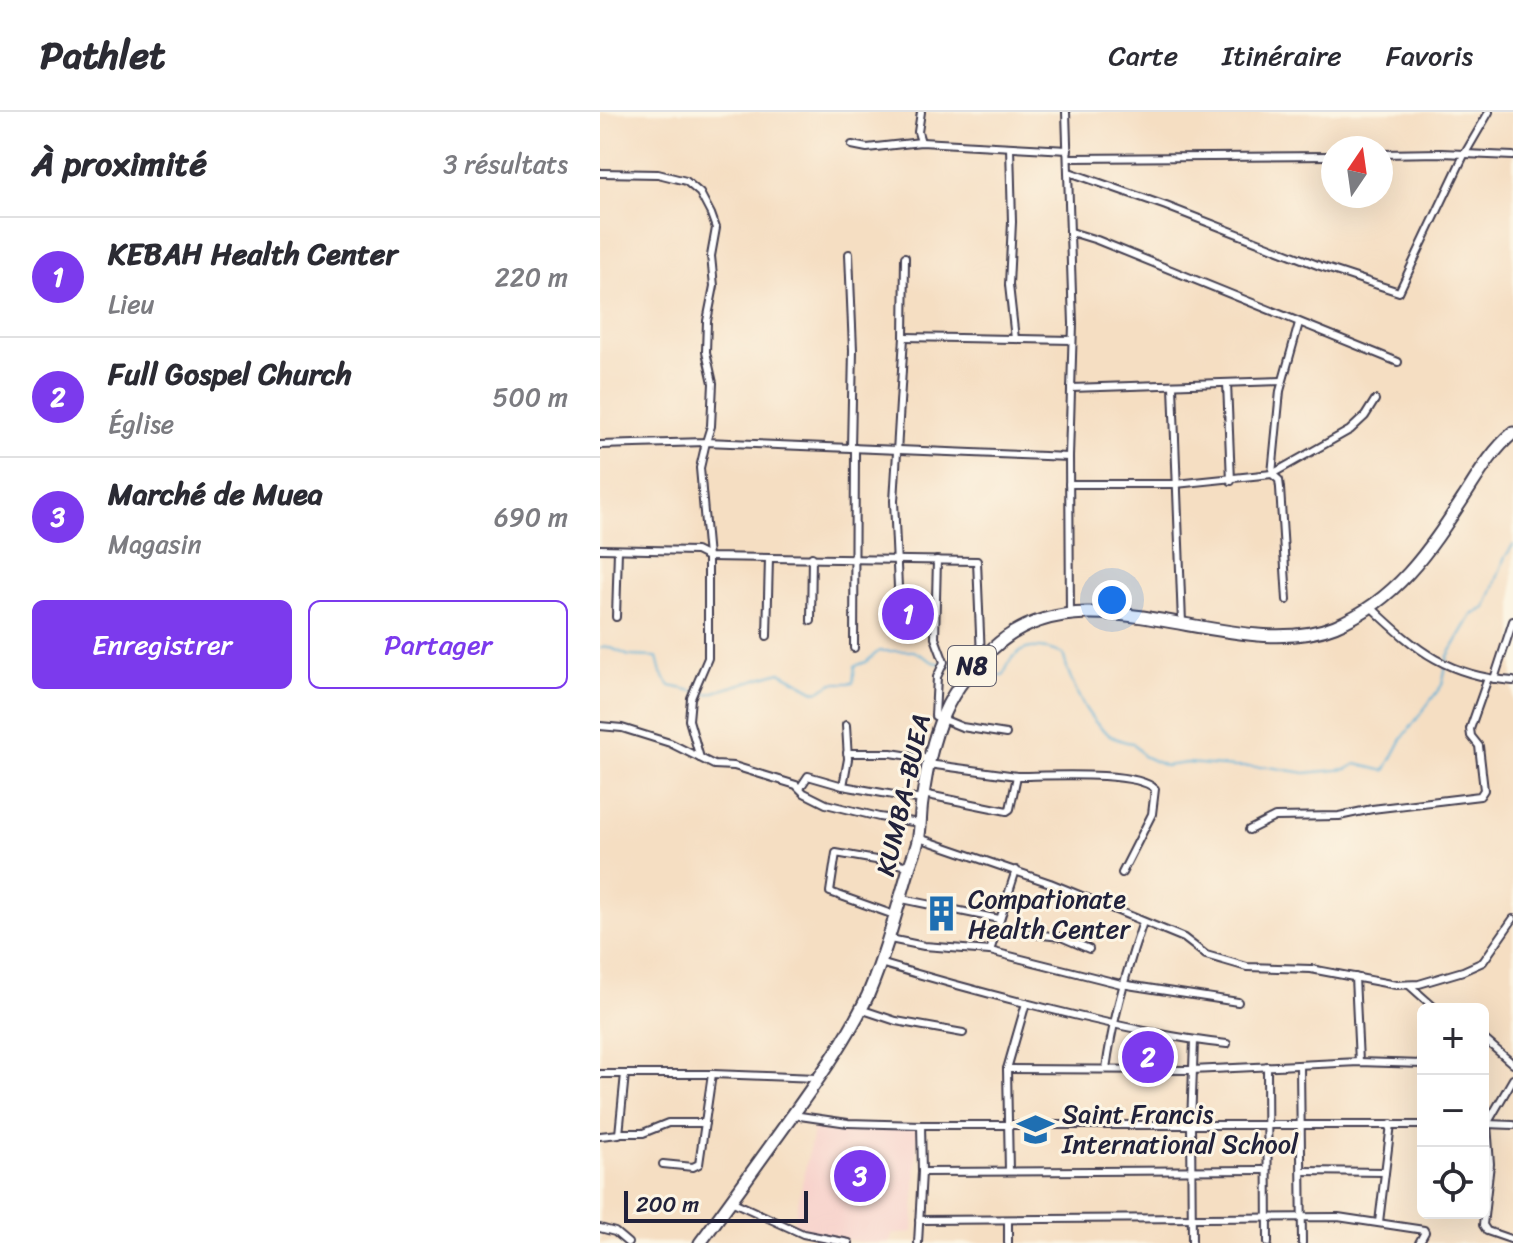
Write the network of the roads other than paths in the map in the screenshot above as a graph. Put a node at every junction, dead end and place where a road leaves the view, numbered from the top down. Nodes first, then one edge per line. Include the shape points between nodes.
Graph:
1 (921, 112) edge
2 (1066, 112) edge
3 (1489, 112) edge
4 (921, 142) junction
5 (852, 145) dead end
6 (1010, 147) junction
7 (1068, 154) junction
8 (1393, 154) edge
9 (1464, 155) junction
10 (1321, 156) edge
11 (1513, 156) edge
12 (1069, 172) junction
13 (600, 173) edge
14 (1071, 232) junction
15 (849, 254) dead end
16 (905, 257) dead end
17 (1299, 323) junction
18 (904, 337) junction
19 (1015, 339) junction
20 (1072, 340) junction
21 (1398, 362) dead end
22 (1282, 381) junction
23 (1227, 383) junction
24 (1173, 386) junction
25 (1071, 388) junction
26 (1375, 400) dead end
27 (1513, 433) edge
28 (706, 442) junction
29 (600, 445) edge
30 (853, 448) junction
31 (897, 450) junction
32 (1069, 457) junction
33 (1272, 474) junction
34 (1231, 481) junction
35 (1069, 484) junction
36 (1176, 484) junction
37 (600, 549) edge
38 (618, 550) junction
39 (708, 557) junction
40 (812, 557) junction
41 (769, 558) junction
42 (853, 558) junction
43 (896, 558) junction
44 (937, 560) junction
45 (1287, 600) dead end
46 (1372, 608) junction
47 (1070, 615) junction
48 (616, 617) dead end
49 (811, 621) dead end
50 (1513, 621) edge
51 (893, 623) dead end
52 (1182, 623) junction
53 (767, 636) dead end
54 (854, 648) dead end
55 (981, 658) junction
56 (1491, 679) junction
57 (1513, 681) edge
58 (940, 720) junction
59 (846, 725) dead end
60 (600, 726) edge
61 (1006, 734) dead end
62 (847, 753) junction
63 (700, 758) junction
64 (929, 762) junction
65 (1017, 776) junction
66 (843, 786) junction
67 (800, 788) junction
68 (923, 797) junction
69 (920, 823) junction
70 (1249, 830) dead end
71 (919, 838) junction
72 (910, 866) junction
73 (1016, 870) junction
74 (1122, 873) dead end
75 (902, 899) junction
76 (897, 916) junction
77 (999, 919) junction
78 (1513, 919) edge
79 (1143, 922) junction
80 (996, 930) junction
81 (890, 939) junction
82 (1089, 949) dead end
83 (990, 951) junction
84 (880, 963) junction
85 (1355, 977) junction
86 (1121, 984) junction
87 (1409, 985) junction
88 (1238, 1002) dead end
89 (1026, 1003) junction
90 (1429, 1003) edge
91 (860, 1009) junction
92 (1112, 1024) junction
93 (963, 1033) dead end
94 (1194, 1041) junction
95 (1489, 1043) edge
96 (1227, 1044) dead end
97 (1359, 1062) junction
98 (1417, 1064) edge
99 (1513, 1064) edge
100 (1300, 1065) junction
101 (1267, 1066) junction
102 (1007, 1069) junction
103 (1106, 1069) junction
104 (1192, 1070) junction
105 (600, 1074) edge
106 (625, 1074) junction
107 (712, 1074) junction
108 (819, 1079) junction
109 (1513, 1079) edge
110 (793, 1115) junction
111 (1489, 1118) edge
112 (705, 1123) junction
113 (1007, 1123) junction
114 (1191, 1124) junction
115 (1266, 1124) junction
116 (1301, 1124) junction
117 (1391, 1124) junction
118 (1489, 1124) edge
119 (921, 1125) junction
120 (1417, 1125) edge
121 (1513, 1125) edge
122 (619, 1133) junction
123 (600, 1136) edge
124 (1488, 1147) edge
125 (663, 1164) dead end
126 (1266, 1170) junction
127 (1009, 1171) junction
128 (1302, 1171) junction
129 (922, 1172) junction
130 (1191, 1172) junction
131 (1385, 1172) junction
132 (731, 1201) junction
133 (1302, 1217) junction
134 (1267, 1218) junction
135 (1192, 1219) junction
136 (919, 1220) junction
137 (1008, 1220) junction
138 (1379, 1222) junction
139 (600, 1228) edge
140 (1499, 1235) junction
141 (817, 1240) edge
142 (1513, 1240) edge
143 (628, 1243) edge
144 (700, 1243) edge
145 (849, 1243) edge
146 (918, 1243) edge
147 (1008, 1243) edge
148 (1192, 1243) edge
149 (1268, 1243) edge
150 (1302, 1243) edge
151 (1419, 1243) edge
152 (1496, 1243) edge

1 - 4 street
2 - 7 street
3 - 9 street
4 - 5 street
4 - 6 street
6 - 7 street
6 - 19 street via 1009,285
7 - 10 street
7 - 12 street
8 - 9 street
9 - 11 street
9 - 12 street via 1399,292
12 - 14 street
13 - 28 street via 658,174 686,181 711,214 716,228 714,291 706,352 713,383
14 - 17 street
14 - 20 street
15 - 30 street
16 - 18 street
17 - 21 street
17 - 22 street
18 - 19 street
18 - 31 street
19 - 20 street
20 - 25 street
22 - 23 street
22 - 33 street
23 - 24 street
23 - 34 street
24 - 25 street
24 - 36 street
25 - 32 street
26 - 33 street via 1350,430
27 - 46 highway, KUMBA-BUEA / N8 via 1405,580
28 - 29 street
28 - 30 street
28 - 39 street via 700,468
30 - 31 street
30 - 42 street
31 - 32 street
31 - 43 street
32 - 35 street
33 - 34 street
33 - 45 street via 1279,480
34 - 36 street
35 - 36 street
35 - 47 street
36 - 52 street
37 - 38 street
38 - 39 street via 696,551
38 - 48 street
39 - 41 street
39 - 63 street via 708,658 690,707
40 - 41 street
40 - 42 street
40 - 49 street
41 - 53 street
42 - 43 street
42 - 54 street
43 - 44 street
43 - 51 street
44 - 55 street via 979,562
44 - 58 street via 935,638 944,662 937,677 935,716
46 - 52 highway, KUMBA-BUEA / N8 via 1315,633 1252,633
46 - 56 street via 1426,656
47 - 52 highway, KUMBA-BUEA / N8
47 - 55 highway, KUMBA-BUEA / N8 via 1029,625
50 - 56 street
55 - 58 highway, KUMBA-BUEA / N8 via 963,677
56 - 57 street
56 - 70 street via 1470,729 1479,746 1484,790 1480,796 1339,816 1275,817
58 - 61 street
58 - 64 highway, KUMBA-BUEA / N8
59 - 62 street
60 - 63 street via 666,741
62 - 64 street via 891,753
62 - 66 street
63 - 67 street
64 - 65 street
64 - 68 highway, KUMBA-BUEA / N8
65 - 68 street via 1009,811
65 - 74 street via 1107,776 1152,785 1152,814
66 - 67 street via 808,776
66 - 68 street
67 - 69 street via 826,804
68 - 69 highway, KUMBA-BUEA / N8
69 - 71 highway, KUMBA-BUEA / N8
71 - 72 highway, KUMBA-BUEA / N8
71 - 73 street
72 - 75 highway, KUMBA-BUEA / N8
72 - 76 street via 836,853 830,892
73 - 77 street
73 - 79 street
75 - 76 highway, KUMBA-BUEA / N8
75 - 77 street
76 - 81 highway, KUMBA-BUEA / N8
77 - 80 street
78 - 87 street via 1483,962
79 - 85 street via 1184,938 1206,955 1241,966 1316,969
79 - 86 street
80 - 82 street via 1061,937
80 - 83 street
81 - 83 street
81 - 84 highway, KUMBA-BUEA / N8
83 - 86 street
84 - 89 street
84 - 91 highway, KUMBA-BUEA / N8
85 - 87 street
85 - 97 street
86 - 88 street
86 - 92 street
87 - 90 street
89 - 92 street
89 - 102 street
91 - 93 street
91 - 108 highway, KUMBA-BUEA / N8
92 - 94 street
92 - 103 street
94 - 96 street
94 - 104 street
95 - 99 street
97 - 98 street
97 - 100 street
100 - 101 street
100 - 116 street
101 - 104 street
101 - 115 street
102 - 103 street
102 - 113 street
103 - 104 street
104 - 114 street
105 - 106 street
106 - 107 street
106 - 122 street
107 - 108 street
107 - 112 street
108 - 110 highway, KUMBA-BUEA / N8
109 - 111 street
110 - 119 street
110 - 132 highway, KUMBA-BUEA / N8
112 - 122 street via 668,1123 643,1133
112 - 125 street via 699,1164
113 - 114 street
113 - 119 street
113 - 127 street
114 - 115 street
114 - 130 street
115 - 116 street
115 - 126 street
116 - 117 street
116 - 128 street
117 - 120 street
117 - 131 street
118 - 121 street
119 - 129 street
122 - 123 street
124 - 140 street via 1483,1225
126 - 130 street
126 - 134 street
127 - 129 street
127 - 130 street
128 - 131 street
128 - 133 street
129 - 136 street
130 - 135 street
131 - 138 street
132 - 141 street
132 - 144 highway, KUMBA-BUEA / N8
133 - 134 street
133 - 138 street
133 - 150 street
134 - 135 street
134 - 149 street
135 - 137 street
135 - 148 street
136 - 137 street
136 - 146 street
137 - 147 street
138 - 151 street via 1426,1231
139 - 143 street
140 - 142 street
140 - 152 street
141 - 145 street

